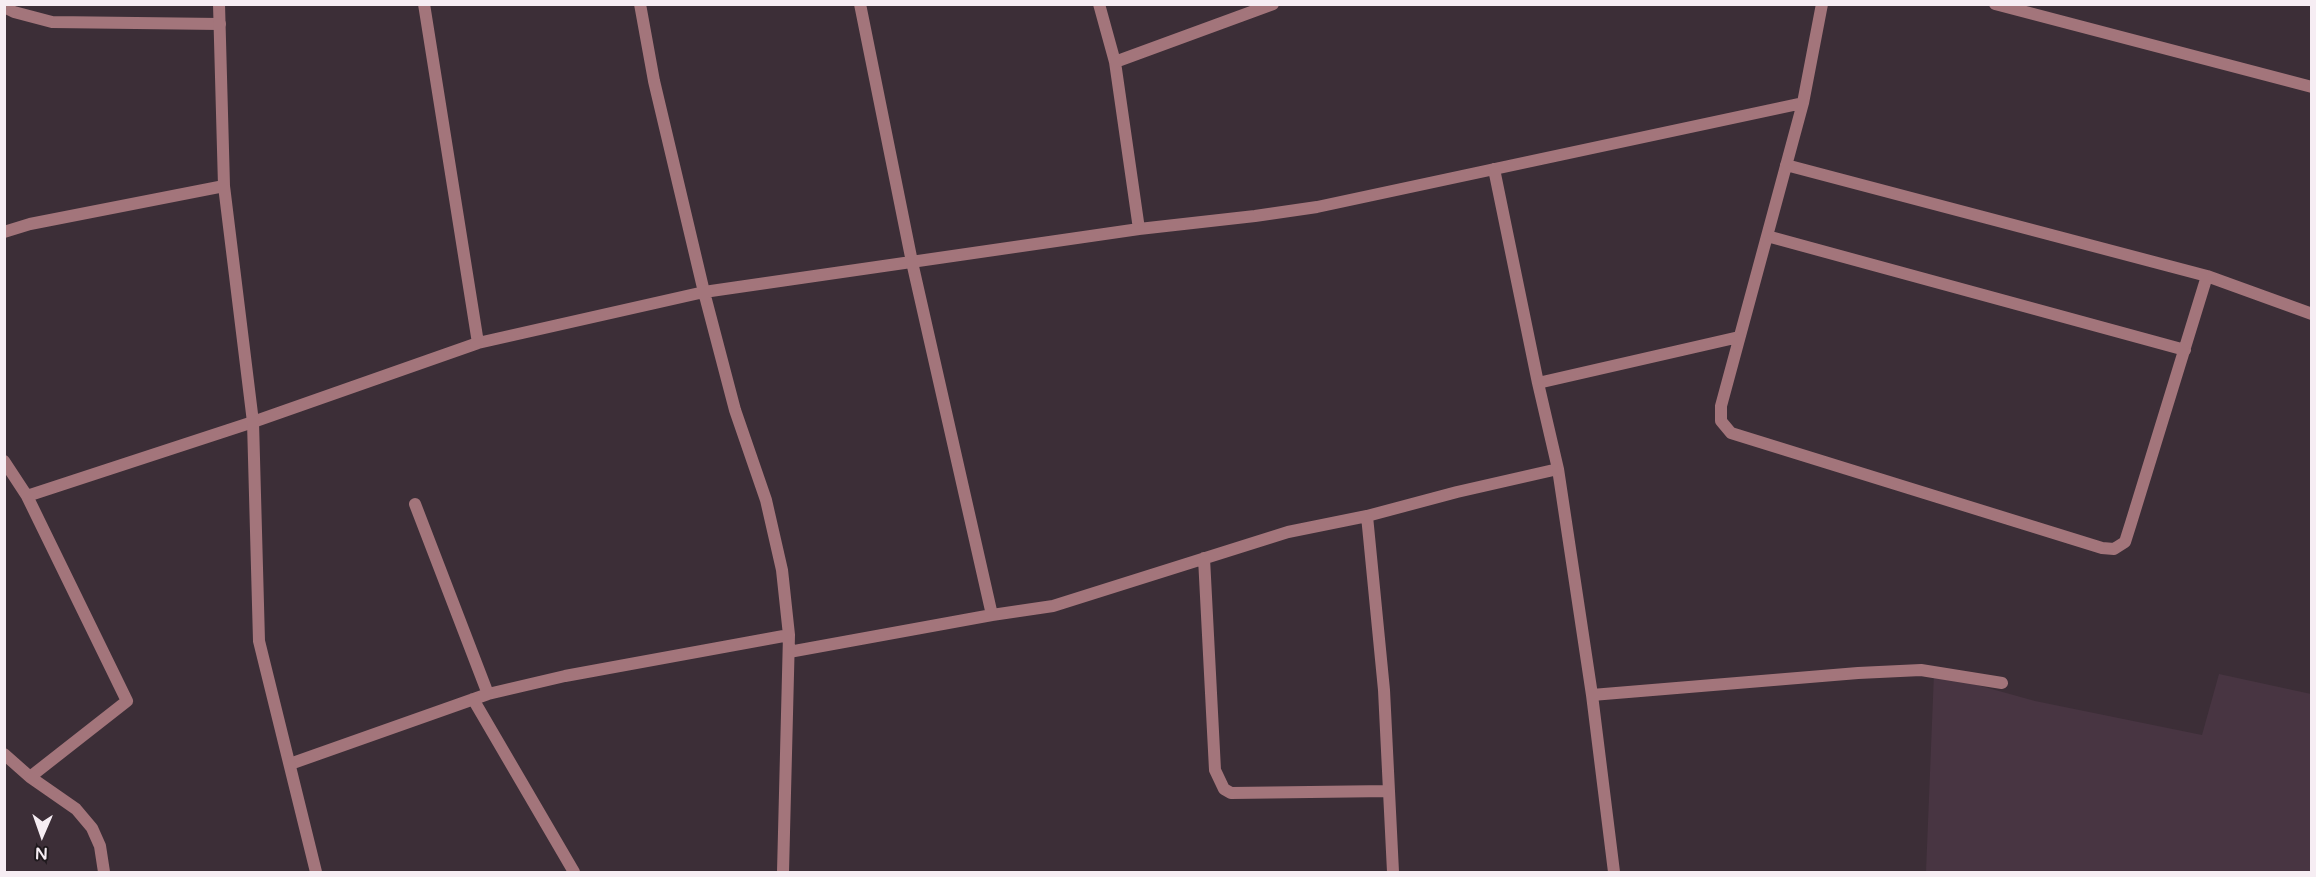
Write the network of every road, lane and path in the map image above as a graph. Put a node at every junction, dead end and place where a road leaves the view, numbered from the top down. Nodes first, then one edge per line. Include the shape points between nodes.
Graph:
1 (219, 4) edge
2 (424, 4) edge
3 (640, 4) edge
4 (860, 4) edge
5 (1099, 4) edge
6 (1273, 4) edge
7 (1822, 4) edge
8 (1995, 4) edge
9 (4, 7) edge
10 (220, 24) junction
11 (1115, 62) junction
12 (2312, 87) edge
13 (1803, 104) junction
14 (1786, 165) junction
15 (1494, 169) junction
16 (224, 186) junction
17 (1139, 229) junction
18 (4, 232) edge
19 (1767, 236) junction
20 (912, 262) junction
21 (2207, 276) junction
22 (704, 292) junction
23 (2312, 314) edge
24 (1739, 338) junction
25 (478, 343) junction
26 (2185, 350) junction
27 (1538, 383) junction
28 (253, 422) junction
29 (6, 467) edge
30 (1558, 469) junction
31 (27, 496) junction
32 (415, 504) dead end
33 (1367, 516) junction
34 (1204, 558) junction
35 (992, 615) junction
36 (789, 635) junction
37 (789, 652) junction
38 (2002, 683) dead end
39 (488, 694) junction
40 (1592, 695) junction
41 (473, 699) junction
42 (4, 754) edge
43 (290, 764) junction
44 (30, 777) junction
45 (1389, 791) junction
46 (104, 873) edge
47 (316, 873) edge
48 (574, 873) edge
49 (783, 873) edge
50 (1393, 873) edge
51 (1614, 873) edge

1 - 10 street
2 - 25 street
3 - 22 street via 654,81
4 - 20 street
5 - 11 street
6 - 11 street
7 - 13 street
8 - 12 street
9 - 10 street via 52,22
10 - 16 street
11 - 17 street
13 - 14 street
13 - 15 street
14 - 19 street
14 - 21 street
15 - 17 street via 1317,207
15 - 27 street
16 - 18 street
16 - 28 street
17 - 20 street
19 - 24 street
19 - 26 street
20 - 22 street
20 - 35 street
21 - 23 street
21 - 26 street
22 - 25 street
22 - 36 street via 735,410 766,500 782,570
24 - 26 street via 1721,406 1721,421 1731,433 2114,549 2125,542
24 - 27 street
25 - 28 street
27 - 30 street
28 - 31 street
28 - 43 street via 259,641
29 - 31 street
30 - 33 street
30 - 40 street
31 - 44 street via 127,701
32 - 39 street
33 - 34 street via 1288,532
33 - 45 street via 1384,690
34 - 35 street via 1053,606
34 - 45 street via 1215,770 1224,789 1231,793
35 - 37 street
36 - 37 street
36 - 39 street
37 - 49 street
38 - 40 street via 1921,670
39 - 41 street
40 - 51 street
41 - 43 street
41 - 48 street
42 - 44 street
43 - 47 street
44 - 46 street via 76,808 92,828 100,846
45 - 50 street

